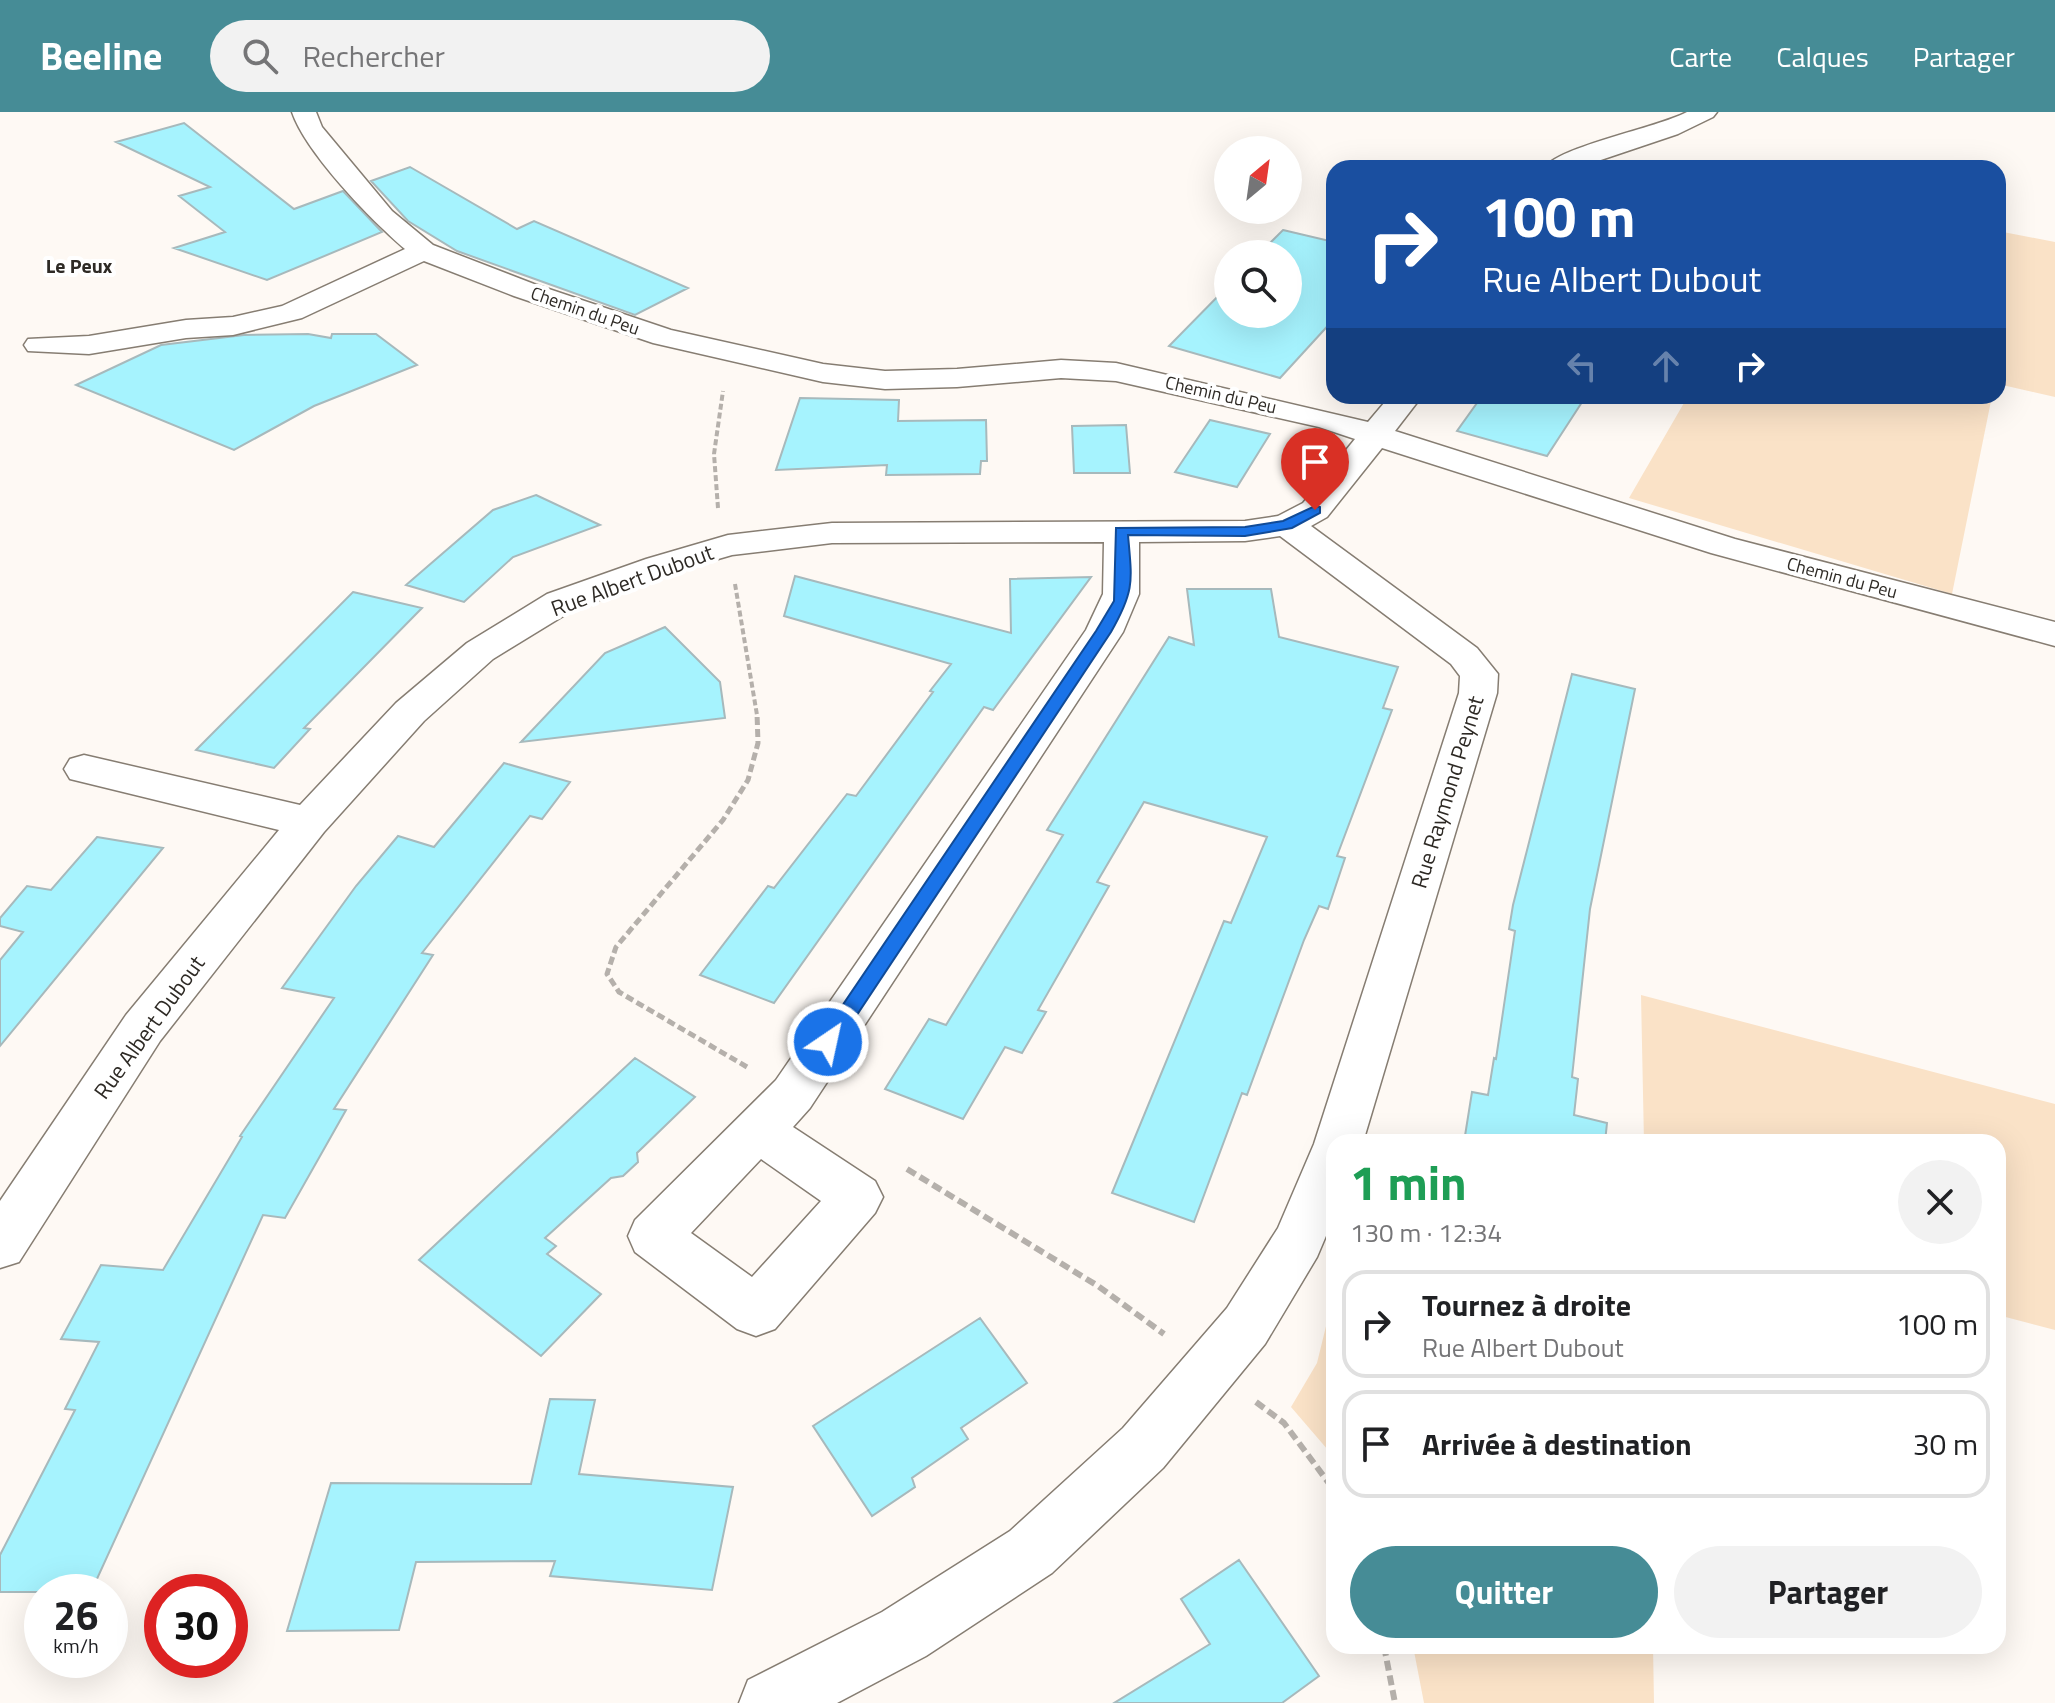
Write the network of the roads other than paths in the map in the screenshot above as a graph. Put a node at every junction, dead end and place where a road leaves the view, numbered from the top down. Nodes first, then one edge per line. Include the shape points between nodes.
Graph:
1 (304, 112) edge
2 (1705, 112) edge
3 (1576, 160) edge
4 (423, 251) junction
5 (39, 345) dead end
6 (1400, 404) edge
7 (1376, 433) junction
8 (1287, 525) junction
9 (1121, 531) junction
10 (2055, 634) edge
11 (84, 769) dead end
12 (309, 822) junction
13 (758, 1130) dead end
14 (1340, 1134) edge
15 (1326, 1174) edge
16 (0, 1245) edge
17 (771, 1703) edge

1 - 4 street, Chemin du Peu via 310,129 383,217
2 - 3 street via 1658,134
4 - 5 street via 292,312 233,326 89,345
4 - 7 street, Chemin du Peu via 663,337 823,373 885,380 1061,369 1116,372
6 - 7 street, Rue Albert Dubout
7 - 8 street, Rue Albert Dubout via 1315,510
7 - 10 street, Chemin du Peu via 1723,546
8 - 9 street, Rue Albert Dubout via 1245,531
8 - 14 street, Rue Raymond Peynet via 1464,656 1479,674 1478,693
9 - 12 street, Rue Albert Dubout via 832,533 728,545 658,566 560,602 480,651 410,712
9 - 13 street via 1121,601 1104,632 793,1094
11 - 12 street
12 - 16 street, Rue Albert Dubout via 143,1028
15 - 17 street via 1298,1241 1246,1326 1143,1448 1031,1552 904,1634

